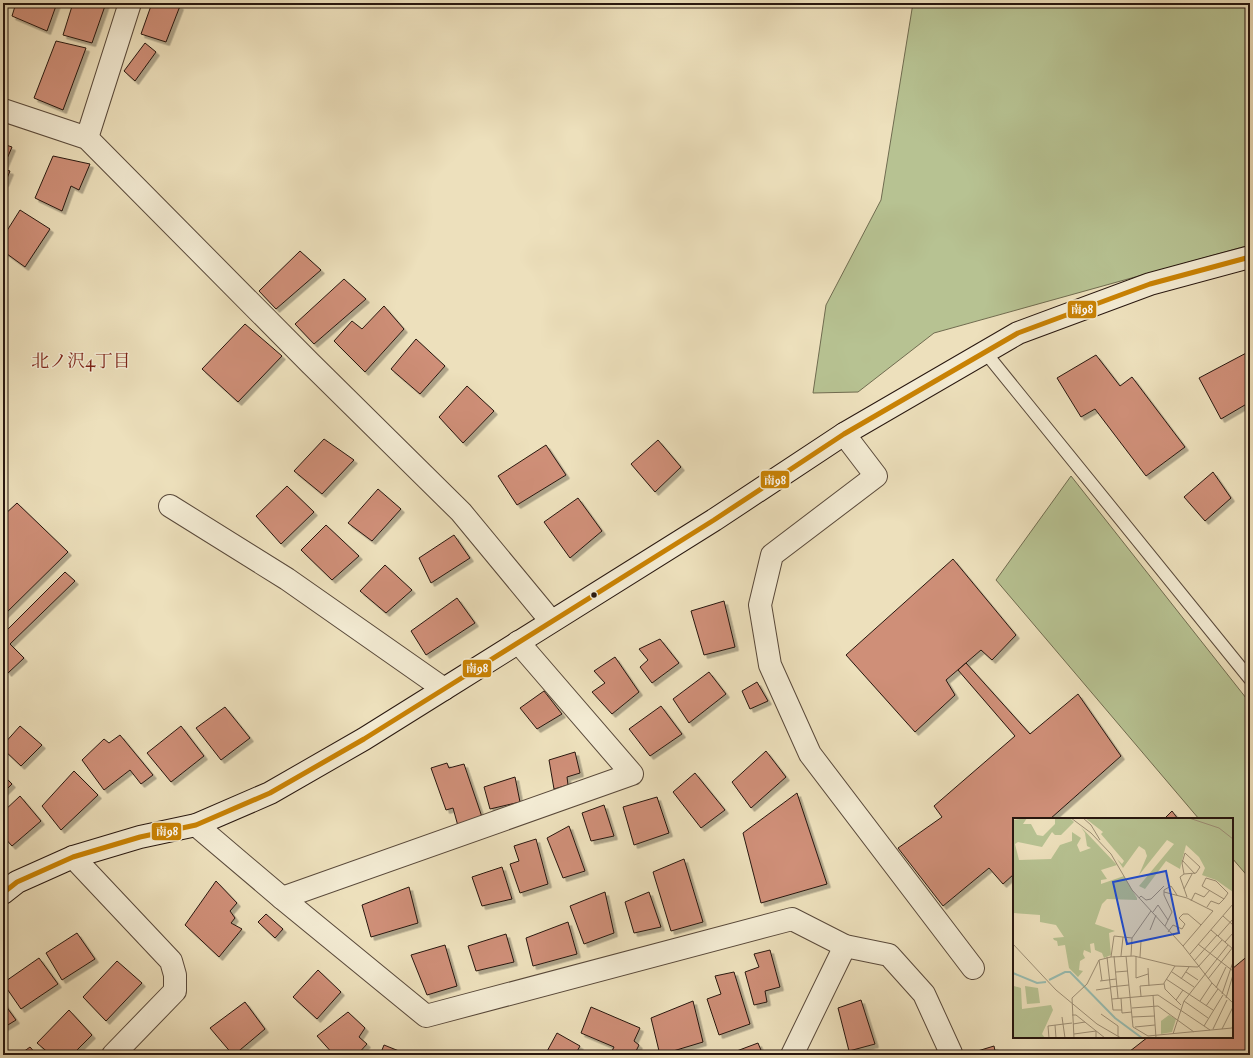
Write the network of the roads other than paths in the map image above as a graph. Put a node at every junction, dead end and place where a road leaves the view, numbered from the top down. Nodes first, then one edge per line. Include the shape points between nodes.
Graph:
1 (130, 3) edge
2 (3, 110) edge
3 (87, 138) junction
4 (1250, 257) edge
5 (985, 352) junction
6 (844, 434) junction
7 (170, 506) dead end
8 (551, 621) junction
9 (518, 642) junction
10 (1250, 679) edge
11 (444, 689) junction
12 (196, 825) junction
13 (73, 857) junction
14 (3, 893) edge
15 (282, 898) junction
16 (845, 946) junction
17 (973, 968) dead end
18 (113, 1055) edge
19 (792, 1055) edge
20 (951, 1055) edge

1 - 3 street
2 - 3 street
3 - 8 street via 298,352 461,512
4 - 5 street via 1150,284 1018,333
5 - 6 street
5 - 10 lane
6 - 8 street via 714,520
6 - 17 street via 876,476 772,554 760,605 770,665 810,754
7 - 11 street via 287,579
8 - 9 street
9 - 11 street
9 - 15 street via 632,774
11 - 12 street via 270,793
12 - 13 street via 140,837
12 - 15 street
13 - 14 street via 17,882
13 - 18 street via 170,961 175,975 175,991
15 - 16 street via 426,1016 792,919
16 - 19 street
16 - 20 street via 888,955 924,994

